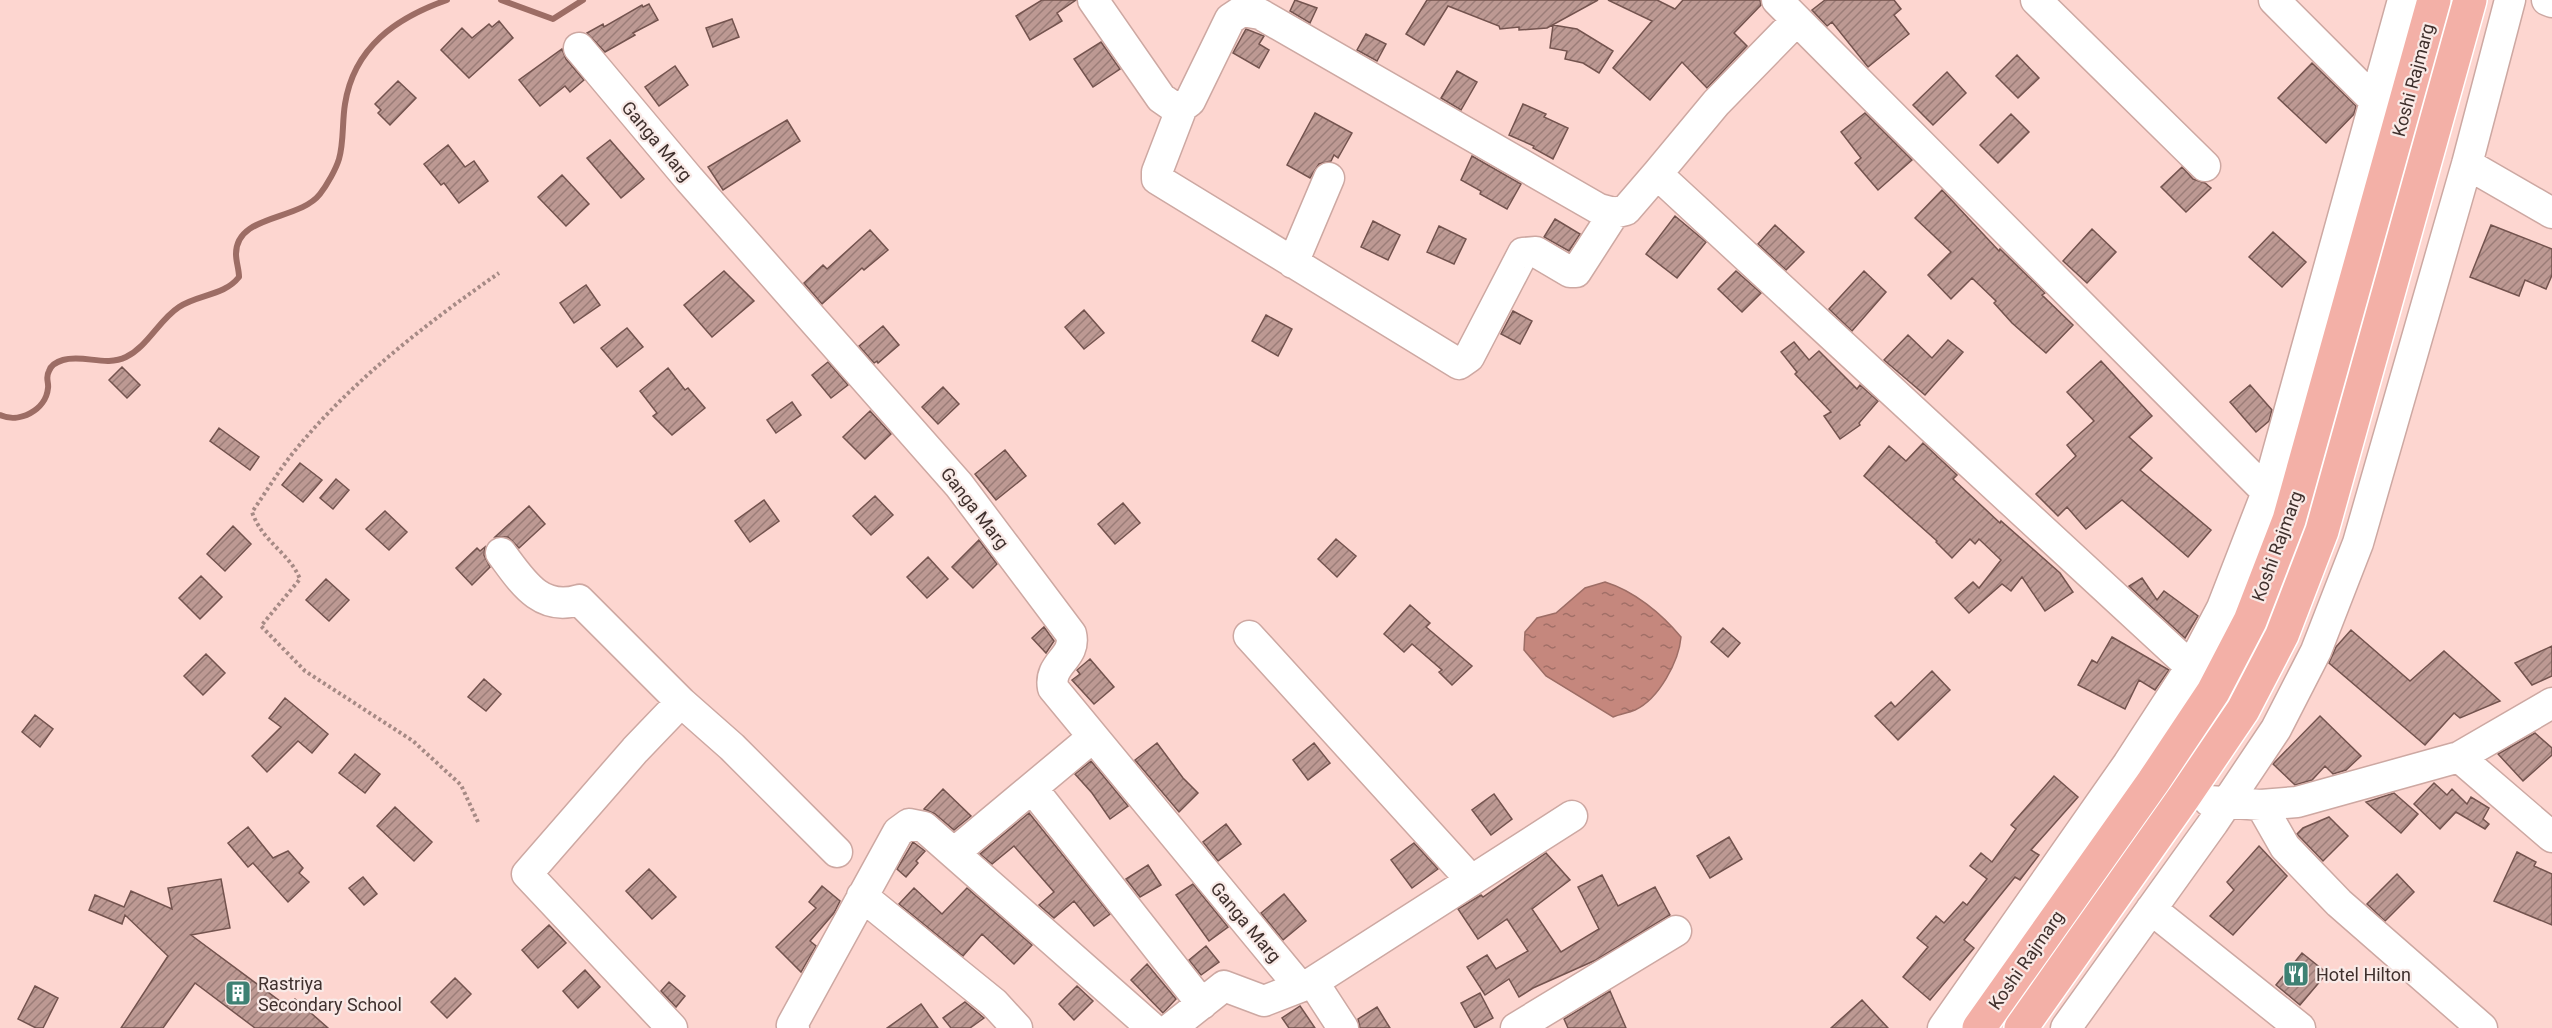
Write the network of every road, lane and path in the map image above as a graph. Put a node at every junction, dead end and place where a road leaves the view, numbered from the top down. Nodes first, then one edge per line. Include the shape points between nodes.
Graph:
1 (1093, 0) edge
2 (2036, 0) edge
3 (2274, 0) edge
4 (2391, 0) edge
5 (2403, 0) edge
6 (2434, 0) edge
7 (2470, 0) edge
8 (2510, 0) edge
9 (2529, 0) edge
10 (2547, 0) edge
11 (2552, 2) edge
12 (1787, 10) edge
13 (579, 48) dead end
14 (2371, 97) junction
15 (1182, 107) junction
16 (2205, 166) dead end
17 (2474, 168) junction
18 (1657, 174) junction
19 (1329, 178) dead end
20 (1614, 213) junction
21 (2552, 213) edge
22 (1293, 263) junction
23 (500, 273) dead end
24 (2260, 485) junction
25 (501, 553) dead end
26 (1249, 636) dead end
27 (2186, 663) junction
28 (2305, 700) dead end
29 (681, 702) junction
30 (2552, 703) edge
31 (2130, 733) dead end
32 (1093, 737) junction
33 (2459, 757) junction
34 (2141, 773) junction
35 (1032, 788) junction
36 (2184, 797) junction
37 (2243, 805) junction
38 (1572, 816) dead end
39 (478, 822) dead end
40 (2552, 837) edge
41 (837, 852) dead end
42 (954, 853) junction
43 (1471, 880) junction
44 (862, 896) junction
45 (2157, 914) junction
46 (2000, 917) dead end
47 (1676, 931) dead end
48 (1306, 985) junction
49 (1202, 1004) junction
50 (672, 1028) edge
51 (794, 1028) edge
52 (1017, 1028) edge
53 (1152, 1028) edge
54 (1171, 1028) edge
55 (1343, 1028) edge
56 (1516, 1028) edge
57 (1925, 1028) edge
58 (1943, 1028) edge
59 (1979, 1028) edge
60 (2021, 1028) edge
61 (2066, 1028) edge
62 (2089, 1028) edge
63 (2300, 1028) edge
64 (2482, 1028) edge

1 - 15 street via 1161,98
2 - 16 street
3 - 14 street
4 - 14 street
5 - 14 street
6 - 34 main road, Koshi Rajmarg via 2289,520 2250,621 2213,692
7 - 36 main road, Koshi Rajmarg via 2322,531 2277,644 2243,710
8 - 17 street
9 - 17 street
10 - 11 street
12 - 18 street
12 - 24 street
13 - 32 street, Ganga Marg via 959,485 1071,634 1071,649 1051,678 1053,688
14 - 24 street
15 - 20 street via 1196,91 1230,19 1242,11 1260,14 1599,210
15 - 22 street via 1157,179
17 - 21 street
17 - 28 street via 2379,527 2358,585
17 - 37 street via 2358,543 2316,651
18 - 20 street via 1626,210
18 - 27 street
19 - 22 street
20 - 22 street via 1576,272 1536,252 1524,253 1469,357 1459,364
23 - 39 path via 436,317 351,392 296,449 252,512 258,529 296,568 300,579 261,626 304,670 413,741 461,785
24 - 27 street via 2222,608
25 - 29 street via 540,599 565,604 579,600
26 - 43 street
27 - 31 street
27 - 34 street
29 - 41 street
29 - 50 street via 527,874
30 - 33 street
32 - 35 street
32 - 48 street, Ganga Marg
33 - 37 street via 2297,802
33 - 40 street
34 - 36 street
34 - 58 street
34 - 59 main road, Koshi Rajmarg
35 - 42 street
35 - 49 street
36 - 37 street
36 - 60 main road, Koshi Rajmarg
37 - 45 street
37 - 64 street via 2339,903
38 - 43 street
42 - 44 street via 924,827 909,824 898,832
42 - 53 street
43 - 48 street
44 - 51 street via 792,1025
44 - 52 street via 994,1003
45 - 61 street
45 - 62 street
45 - 63 street
46 - 57 street
47 - 56 street
48 - 49 street via 1264,1001 1224,986
48 - 55 street, Ganga Marg
49 - 54 street

